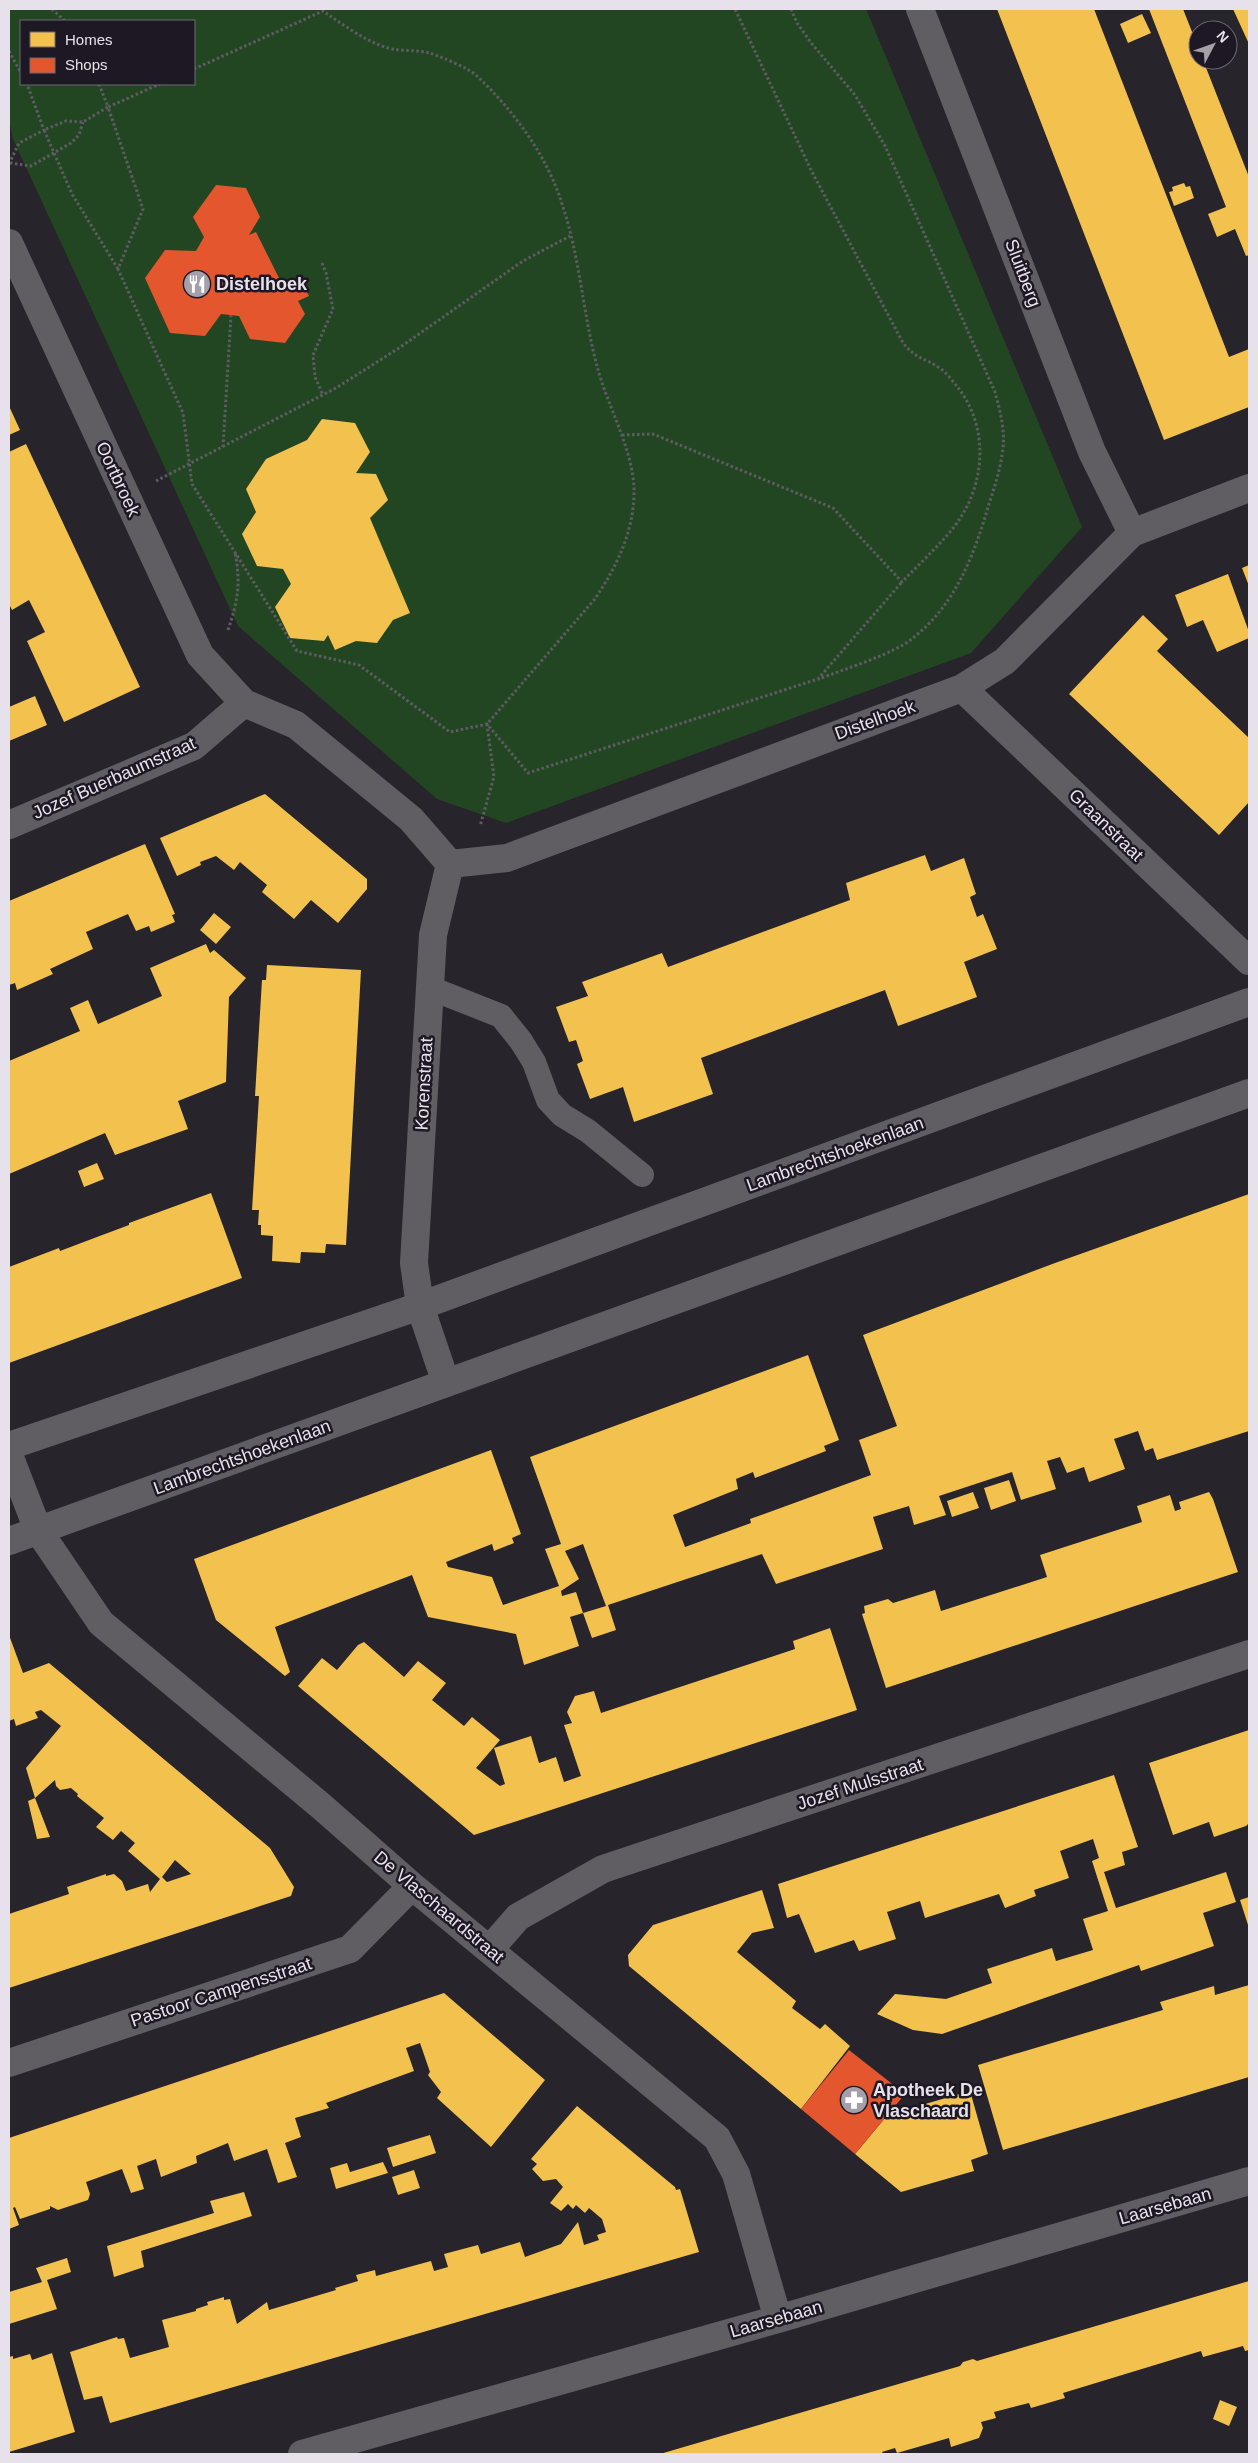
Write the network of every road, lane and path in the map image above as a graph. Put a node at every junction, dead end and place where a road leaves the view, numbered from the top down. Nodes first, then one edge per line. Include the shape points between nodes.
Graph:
1 (52, 9) edge
2 (328, 9) edge
3 (735, 9) edge
4 (791, 9) edge
5 (920, 9) edge
6 (323, 10) edge
7 (64, 20) edge
8 (9, 51) edge
9 (195, 69) edge
10 (20, 71) edge
11 (27, 85) edge
12 (99, 85) edge
13 (158, 85) edge
14 (108, 107) junction
15 (83, 122) junction
16 (44, 130) junction
17 (54, 153) junction
18 (9, 163) edge
19 (570, 236) junction
20 (9, 243) edge
21 (322, 263) dead end
22 (118, 269) junction
23 (231, 315) dead end
24 (323, 394) junction
25 (622, 435) junction
26 (222, 448) junction
27 (190, 465) junction
28 (1249, 488) edge
29 (1132, 534) junction
30 (234, 550) junction
31 (902, 582) junction
32 (200, 655) junction
33 (818, 679) junction
34 (962, 688) junction
35 (244, 703) junction
36 (488, 724) junction
37 (9, 825) edge
38 (450, 864) junction
39 (1249, 961) edge
40 (430, 988) junction
41 (1249, 1002) edge
42 (1249, 1093) edge
43 (642, 1175) dead end
44 (420, 1306) junction
45 (446, 1383) junction
46 (9, 1446) edge
47 (9, 1454) edge
48 (38, 1530) junction
49 (9, 1541) edge
50 (1249, 1654) edge
51 (412, 1886) junction
52 (490, 1949) junction
53 (9, 2063) edge
54 (1249, 2181) edge
55 (778, 2319) junction
56 (302, 2454) edge

1 - 7 path
2 - 6 path
3 - 31 path via 812,172 902,341 909,352 942,370 973,410 979,431 980,459 968,503 954,526
4 - 33 path via 812,44 855,95 885,146 995,392 1002,417 1003,448 997,478 977,545 955,592 935,618 912,639
5 - 29 street, Sluitberg via 1092,452
6 - 9 path
6 - 19 path via 354,32 391,48 429,53 475,74 510,108 540,154 563,207
8 - 10 path
11 - 16 path
12 - 14 path
13 - 14 path
14 - 15 path
14 - 22 path via 143,209
15 - 16 path via 66,121
15 - 17 path via 79,135
16 - 17 path
16 - 18 path via 19,143
17 - 18 path via 31,166
17 - 22 path via 72,194
19 - 24 path via 524,261 399,348
19 - 25 path via 597,366
20 - 32 street, Oortbroek
21 - 24 path via 332,309 313,355 315,377
22 - 27 path via 183,414
23 - 26 path
24 - 26 path
25 - 31 path via 653,434 833,508
25 - 36 path via 634,487 632,517 610,577
26 - 27 path
27 - 30 path via 192,484
28 - 29 street, Distelhoek
29 - 34 street, Distelhoek via 1006,661
30 - 32 path via 239,593 235,610 227,632
30 - 36 path via 297,651 359,665 450,732
31 - 33 path
32 - 35 street, Oortbroek
33 - 36 path via 528,772
34 - 38 street, Distelhoek via 507,858
34 - 39 street, Graanstraat
35 - 37 street, Jozef Buerbaumstraat via 194,746
35 - 38 street via 296,725 410,819
36 - 38 path via 494,776 482,823
38 - 40 street, Korenstraat via 433,934
40 - 43 lane via 501,1016 534,1062 548,1100 562,1115 588,1131
40 - 44 street, Korenstraat via 414,1263
41 - 44 street, Lambrechtshoekenlaan
42 - 45 street, Lambrechtshoekenlaan
44 - 45 street
44 - 46 street, Lambrechtshoekenlaan
45 - 48 street, Lambrechtshoekenlaan
47 - 48 street
48 - 49 street, Lambrechtshoekenlaan
48 - 51 street, De Vlaschaardstraat via 101,1623
50 - 52 street, Jozef Mulsstraat via 603,1869 518,1917
51 - 52 street, De Vlaschaardstraat
51 - 53 street, Pastoor Campensstraat via 350,1949
52 - 55 street, De Vlaschaardstraat via 717,2138 736,2174
54 - 55 street, Laarsebaan
55 - 56 street, Laarsebaan

